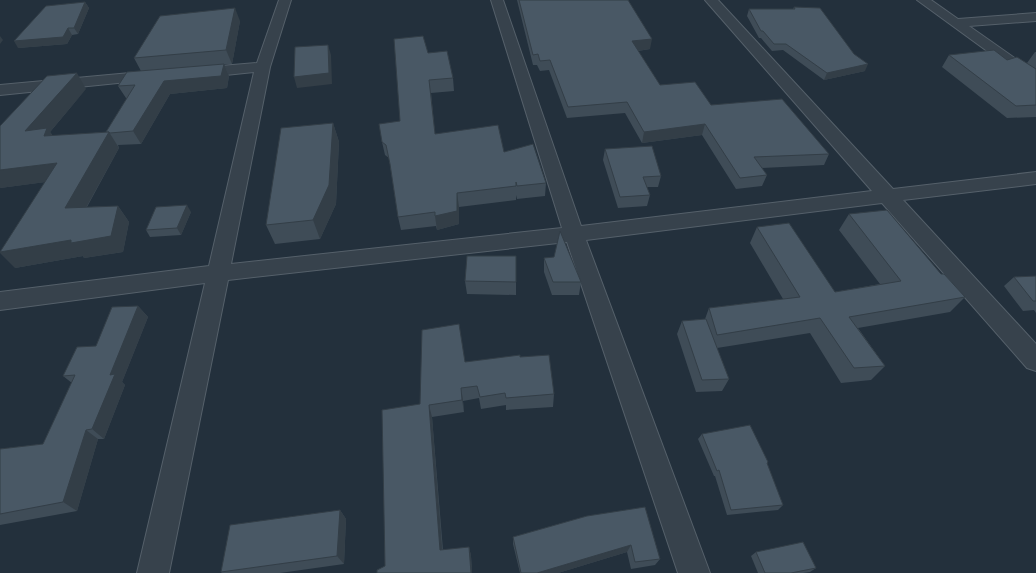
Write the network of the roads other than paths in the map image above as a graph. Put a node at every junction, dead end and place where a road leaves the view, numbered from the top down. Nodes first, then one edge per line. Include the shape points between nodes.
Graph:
1 (285, 0) edge
2 (497, 0) edge
3 (711, 0) edge
4 (923, 0) edge
5 (1036, 18) edge
6 (955, 23) junction
7 (263, 67) junction
8 (186, 74) edge
9 (170, 75) edge
10 (1036, 80) edge
11 (0, 90) edge
12 (1036, 178) edge
13 (887, 196) junction
14 (574, 234) junction
15 (218, 273) junction
16 (0, 301) edge
17 (1036, 361) edge
18 (153, 573) edge
19 (694, 573) edge

1 - 7 street
2 - 14 street
3 - 13 street
4 - 6 street
5 - 6 street
6 - 10 street
7 - 8 street
7 - 15 street
9 - 11 street
12 - 13 street
13 - 14 street
13 - 17 street
14 - 15 street
14 - 19 street
15 - 16 street
15 - 18 street

